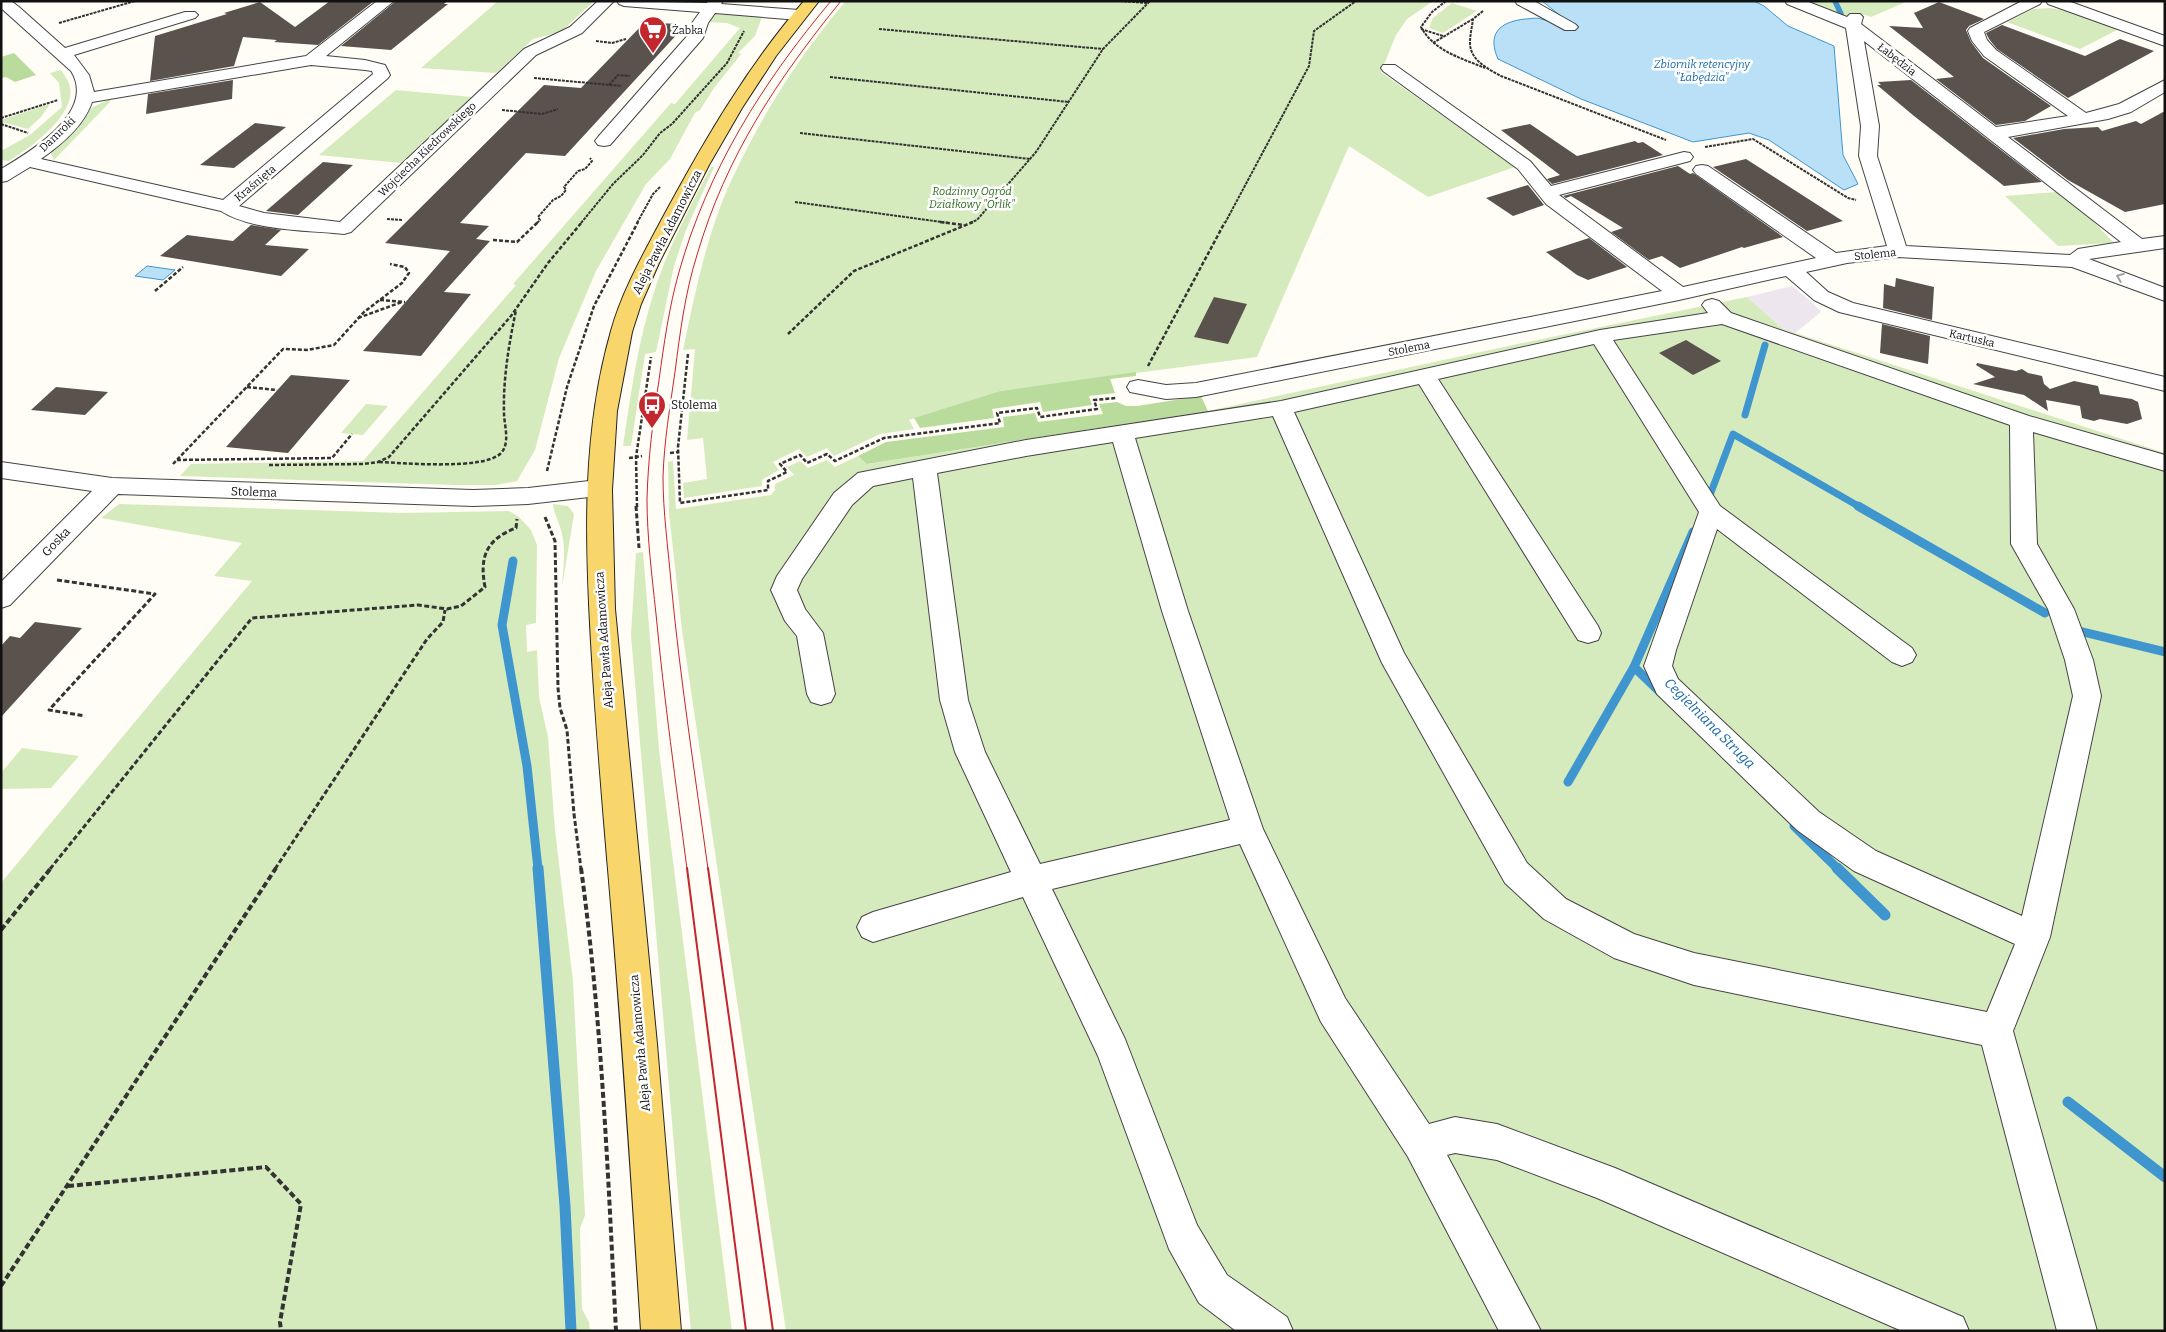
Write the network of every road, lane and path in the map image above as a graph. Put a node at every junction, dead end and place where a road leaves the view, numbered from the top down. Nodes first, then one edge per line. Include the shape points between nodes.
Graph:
1 (135, 1) edge
2 (387, 1) edge
3 (607, 1) edge
4 (624, 1) edge
5 (812, 1) edge
6 (1120, 1) edge
7 (1356, 1) edge
8 (1446, 1) edge
9 (1522, 1) edge
10 (1792, 1) edge
11 (2035, 1) edge
12 (2052, 1) edge
13 (1, 2) edge
14 (1149, 2) edge
15 (713, 5) edge
16 (753, 6) edge
17 (1483, 11) dead end
18 (1432, 12) junction
19 (1438, 14) dead end
20 (190, 15) dead end
21 (799, 15) junction
22 (1473, 19) junction
23 (1854, 20) junction
24 (50, 25) dead end
25 (742, 26) dead end
26 (1570, 26) dead end
27 (1421, 29) junction
28 (879, 30) dead end
29 (1443, 36) junction
30 (626, 39) dead end
31 (594, 41) dead end
32 (2165, 42) edge
33 (1432, 43) junction
34 (1103, 49) junction
35 (62, 54) junction
36 (311, 60) junction
37 (1389, 68) dead end
38 (1488, 69) junction
39 (528, 77) dead end
40 (830, 77) dead end
41 (2165, 85) edge
42 (650, 88) junction
43 (86, 98) junction
44 (58, 100) dead end
45 (1069, 102) junction
46 (472, 107) junction
47 (558, 109) dead end
48 (1, 118) edge
49 (2082, 118) junction
50 (1, 124) edge
51 (28, 133) dead end
52 (800, 133) dead end
53 (1993, 133) junction
54 (604, 141) joint
55 (1700, 148) dead end
56 (1678, 150) joint
57 (1030, 159) junction
58 (27, 161) junction
59 (1702, 170) dead end
60 (1, 177) edge
61 (1547, 193) junction
62 (795, 202) dead end
63 (227, 207) junction
64 (1885, 210) junction
65 (384, 218) dead end
66 (402, 220) dead end
67 (965, 225) junction
68 (493, 240) dead end
69 (2165, 242) edge
70 (2137, 245) junction
71 (1898, 251) junction
72 (1834, 260) junction
73 (2075, 260) junction
74 (390, 264) dead end
75 (183, 267) dead end
76 (1791, 270) junction
77 (155, 290) dead end
78 (1679, 294) junction
79 (2165, 295) edge
80 (380, 300) junction
81 (517, 307) junction
82 (358, 319) junction
83 (788, 334) dead end
84 (1600, 336) junction
85 (688, 354) dead end
86 (651, 358) dead end
87 (1424, 375) junction
88 (1142, 379) joint
89 (2165, 384) edge
90 (246, 387) junction
91 (277, 390) dead end
92 (1111, 398) dead end
93 (1281, 408) junction
94 (2021, 421) junction
95 (352, 434) dead end
96 (1122, 434) junction
97 (678, 452) junction
98 (670, 453) dead end
99 (177, 460) junction
100 (378, 462) junction
101 (2165, 463) edge
102 (173, 465) dead end
103 (268, 465) dead end
104 (924, 467) junction
105 (5, 474) edge
106 (112, 486) junction
107 (598, 488) junction
108 (543, 512) dead end
109 (1711, 512) junction
110 (520, 514) dead end
111 (638, 548) dead end
112 (50, 579) dead end
113 (1, 598) edge
114 (445, 610) junction
115 (1588, 633) dead end
116 (1902, 655) dead end
117 (821, 694) dead end
118 (86, 716) dead end
119 (1248, 829) junction
120 (1032, 880) junction
121 (873, 927) dead end
122 (1, 930) edge
123 (2034, 937) junction
124 (1996, 1031) junction
125 (1421, 1144) junction
126 (68, 1186) junction
127 (1, 1286) edge
128 (281, 1331) edge
129 (616, 1331) edge
130 (661, 1331) edge
131 (1273, 1331) edge
132 (1521, 1331) edge
133 (1949, 1331) edge
134 (2077, 1331) edge

1 - 24 path
2 - 36 street, Kraśnięta
3 - 46 street, Wojciecha Kiedrowskiego via 576,30 530,52
4 - 15 street
5 - 21 main road, Aleja Pawła Adamowicza
6 - 14 path
7 - 88 path via 1314,31 1309,66
8 - 18 path
9 - 26 street
10 - 23 street, Łabędzia
11 - 49 street via 1987,24 1976,31 1978,36 1990,53
12 - 32 street
13 - 35 street via 18,12
14 - 34 path
15 - 16 street
15 - 42 street via 700,23 698,35
16 - 21 street
17 - 22 path
18 - 19 path
18 - 27 path
20 - 35 street
21 - 107 main road, Aleja Pawła Adamowicza via 747,85 642,277 622,328 608,389
22 - 29 path
22 - 38 path via 1470,45 1473,54
23 - 53 street, Łabędzia
23 - 64 street via 1870,126 1868,156
25 - 81 path via 744,31 727,63 660,133 643,156 613,184 548,263
27 - 29 path
27 - 33 path
28 - 34 path
29 - 33 path
30 - 31 path via 612,43
33 - 38 path
34 - 45 path
35 - 43 street via 84,80
36 - 43 street, Kraśnięta
36 - 63 street, Kraśnięta via 366,65 379,68 382,75
37 - 61 street via 1524,165
38 - 56 path
39 - 42 path
40 - 45 path
41 - 49 street via 2125,108
42 - 54 street
43 - 58 street, Damroki via 65,130
44 - 48 path
45 - 57 path
46 - 47 path via 542,114
46 - 63 street, Wojciecha Kiedrowskiego via 344,228 252,217 231,212
49 - 53 street
50 - 51 path
52 - 57 path
53 - 70 street, Łabędzia
54 - 68 path via 590,158 592,161 578,171 564,187 566,190 561,196 552,200 538,217 540,220 517,242
55 - 64 path via 1753,139 1848,198
56 - 61 street
57 - 67 path via 977,220
58 - 60 street, Damroki
58 - 63 street, Kraśnięta
59 - 72 street
61 - 78 street
62 - 67 path
64 - 71 street
65 - 66 path
67 - 83 path via 854,271
69 - 70 street, Stolema
70 - 73 street, Stolema via 2085,253
71 - 72 street, Stolema
71 - 73 street, Stolema
72 - 76 street, Stolema
79 -> 73 street, Stolema
74 - 80 path via 405,267 409,273 402,283
75 - 77 path
76 - 78 street, Stolema
76 - 89 street, Kartuska via 1821,296 1846,308
78 - 88 street, Stolema via 1196,390 1166,392
80 - 82 path
80 - 82 path via 403,302
81 - 100 path via 405,440 389,457
81 - 100 path via 503,397 505,447 500,455 474,462
82 - 90 path via 334,345 306,350 283,348
84 - 87 street
84 - 94 street via 1718,311
84 - 109 street
85 - 97 path
86 - 111 path via 636,457
87 - 93 street
87 - 115 street
90 - 91 path
90 - 99 path
92 - 97 path via 1094,400 1097,409 1040,417 1038,408 997,413 1000,423 884,438 835,461 827,454 808,463 800,455 780,464 787,472 768,481 768,490 680,503
93 - 96 street
93 - 124 street via 1392,656 1516,873 1556,909 1626,947 1694,969
94 - 101 street
94 - 123 street via 2024,544 2061,609 2079,660 2087,696
95 - 99 path via 332,458
96 - 104 street
96 - 119 street via 1175,611
97 - 98 path
99 - 102 path
100 - 103 path
104 - 117 street via 866,479 843,499 790,576 784,590 794,614 810,634
104 - 120 street via 954,700 970,752
105 - 106 street, Stolema
106 - 107 street, Stolema via 473,498
106 - 113 street, Goska
107 - 130 main road, Aleja Pawła Adamowicza via 599,555 610,715 641,1044
108 - 129 path via 555,541 558,688 567,730 602,1058
109 - 116 street
109 - 123 street via 1662,650 1658,666 1667,686 1808,822 1865,861
110 - 114 path via 516,528 490,542 482,577 485,587 463,605
112 - 118 path via 155,594 50,710
114 - 122 path via 418,605 252,618
114 - 126 path via 443,622 416,655
119 - 120 street
119 - 125 street via 1333,1010
120 - 121 street
120 - 131 street via 1113,1051 1182,1236 1213,1289
123 - 124 street
124 - 134 street
125 - 132 street
125 - 133 street via 1455,1135 1497,1142 1602,1181
126 - 127 path
126 - 128 path via 266,1167 301,1204

